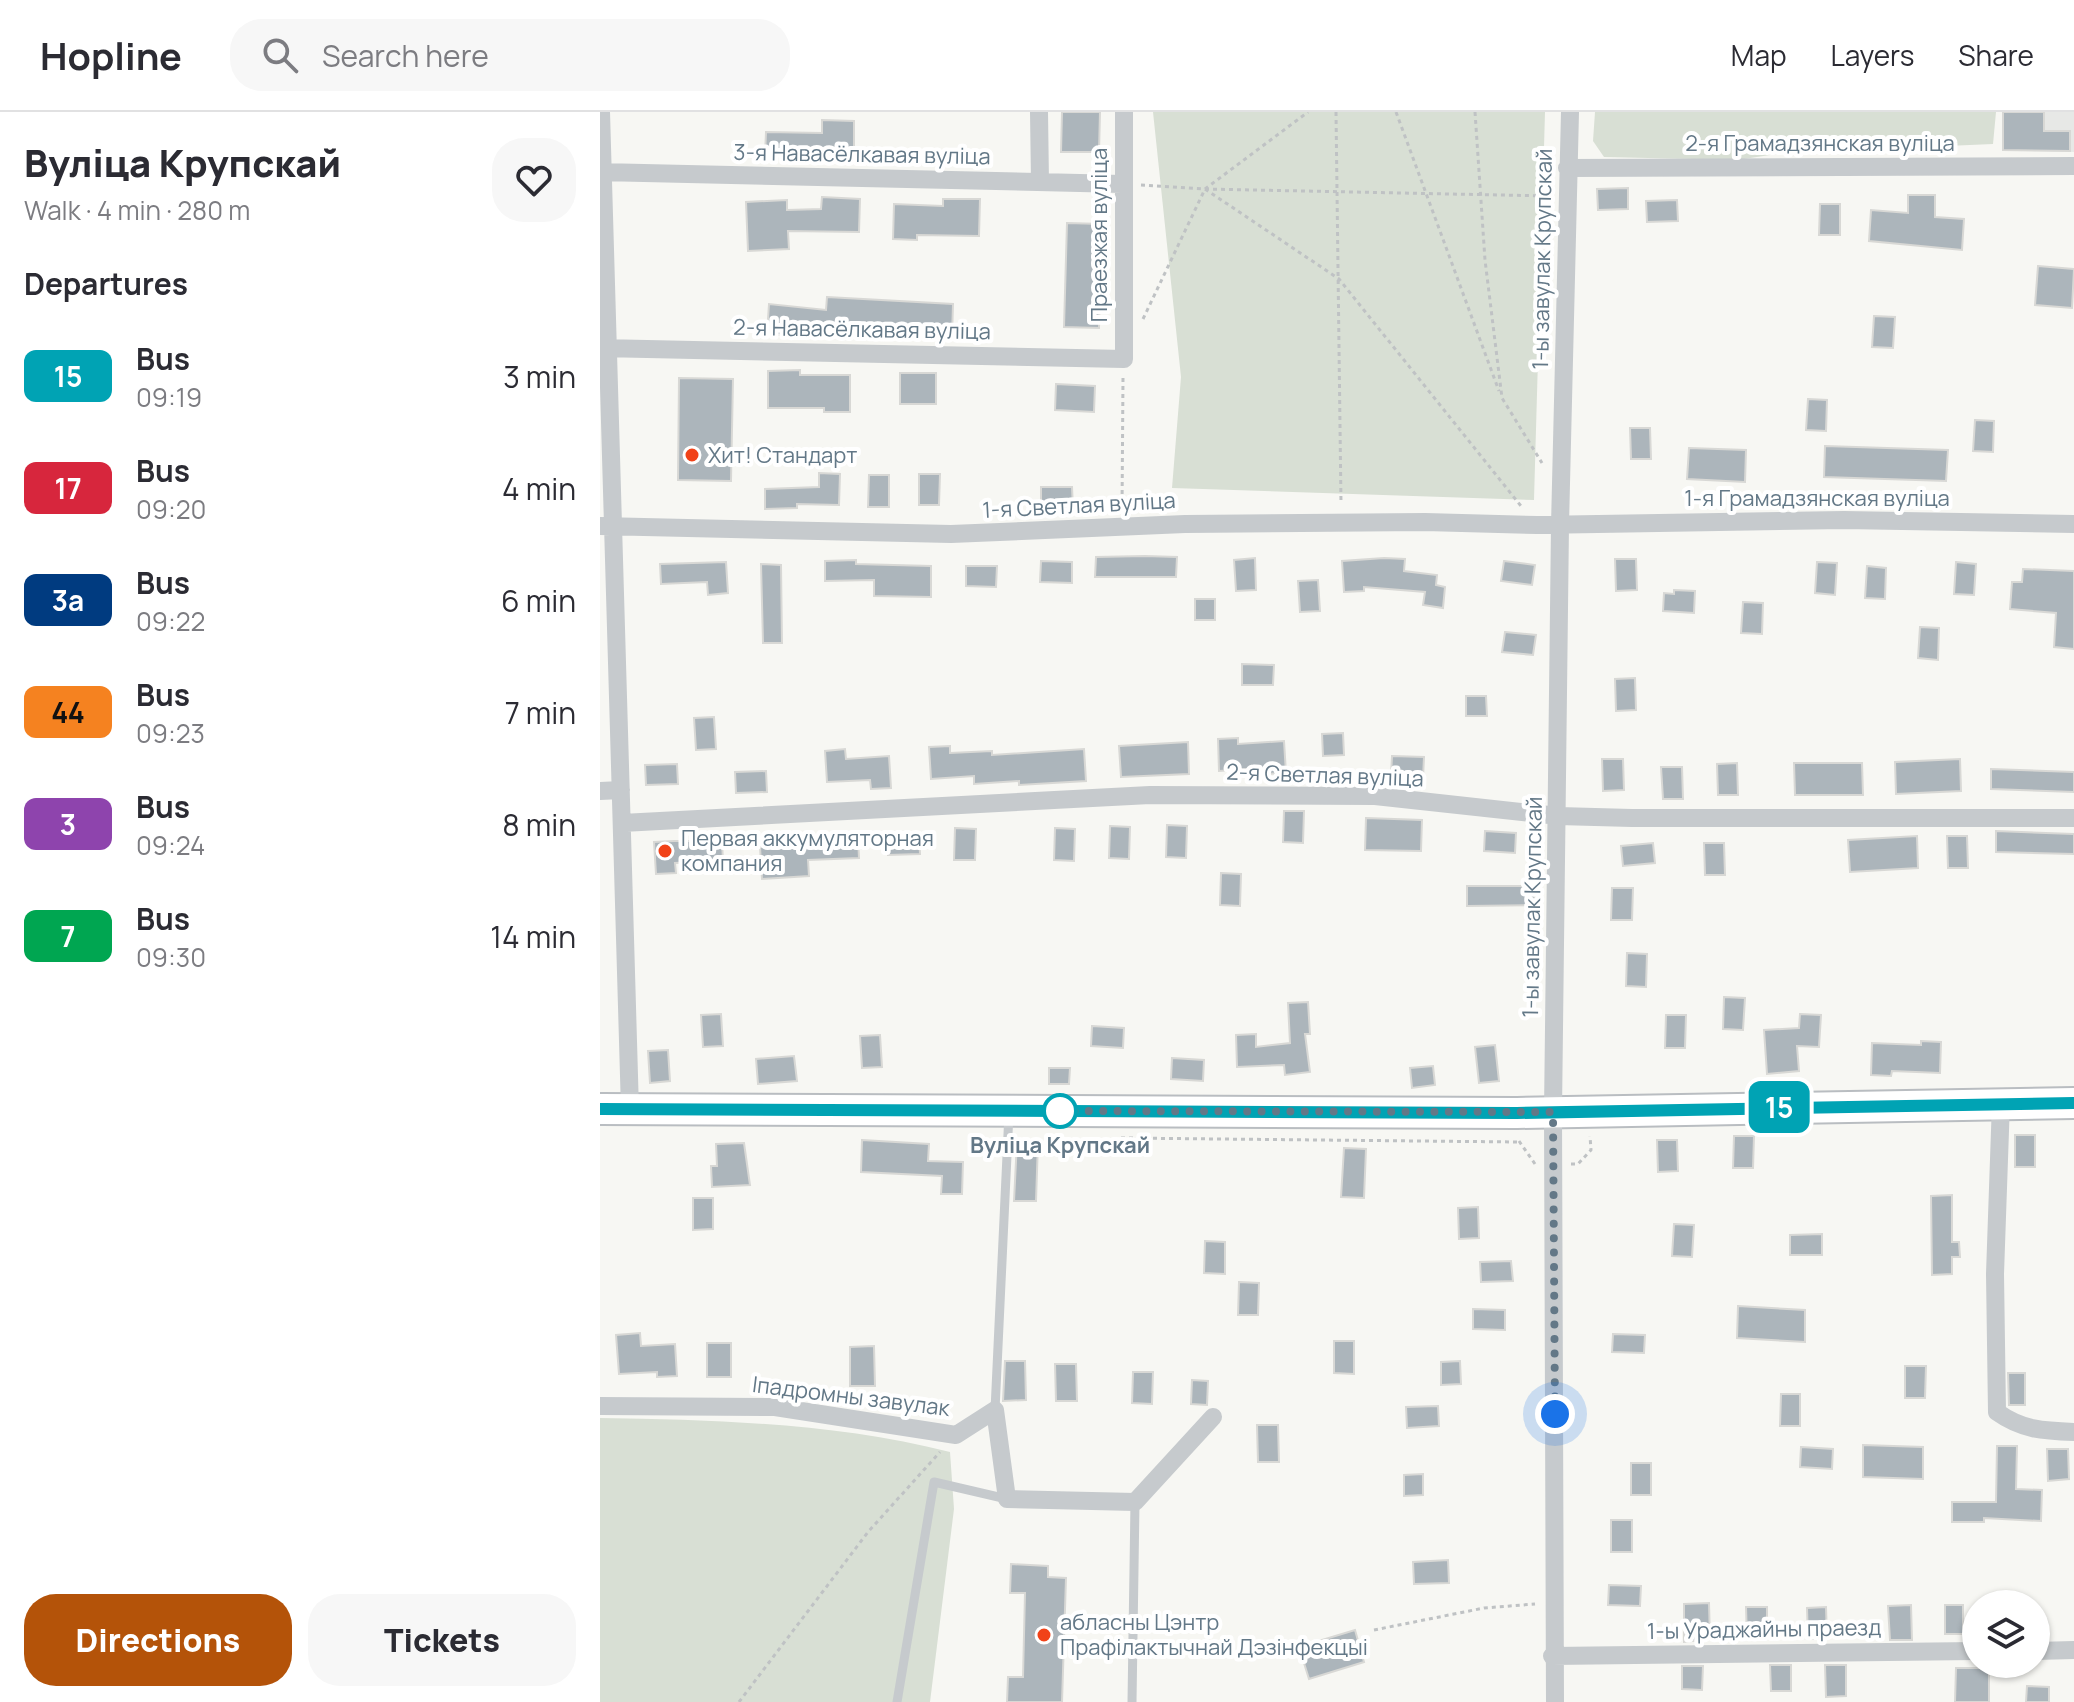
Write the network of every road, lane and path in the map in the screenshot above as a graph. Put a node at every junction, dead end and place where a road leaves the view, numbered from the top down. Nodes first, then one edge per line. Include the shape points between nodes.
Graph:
1 (601, 112) edge
2 (1039, 112) edge
3 (1124, 112) edge
4 (1308, 112) edge
5 (1336, 112) edge
6 (1396, 112) edge
7 (1475, 112) edge
8 (1570, 112) edge
9 (2074, 166) edge
10 (1567, 168) junction
11 (601, 172) edge
12 (1040, 182) junction
13 (1122, 184) junction
14 (1205, 189) junction
15 (1337, 191) junction
16 (1426, 193) junction
17 (1481, 195) junction
18 (1567, 196) junction
19 (1339, 279) junction
20 (604, 348) edge
21 (1124, 359) junction
22 (1502, 398) junction
23 (1560, 493) junction
24 (1341, 524) junction
25 (2074, 524) edge
26 (606, 525) edge
27 (1537, 525) junction
28 (1560, 525) junction
29 (1122, 528) junction
30 (621, 790) junction
31 (600, 791) edge
32 (1558, 816) junction
33 (2074, 818) edge
34 (622, 823) junction
35 (2001, 1102) junction
36 (2074, 1103) edge
37 (600, 1109) edge
38 (630, 1110) junction
39 (1009, 1111) junction
40 (1553, 1112) junction
41 (1120, 1138) dead end
42 (1519, 1142) dead end
43 (600, 1406) edge
44 (995, 1410) junction
45 (1213, 1417) dead end
46 (2074, 1432) edge
47 (956, 1435) junction
48 (1007, 1499) junction
49 (1135, 1502) junction
50 (1555, 1602) junction
51 (1374, 1630) dead end
52 (2074, 1650) edge
53 (1962, 1651) edge
54 (2050, 1651) edge
55 (1552, 1656) junction
56 (739, 1702) edge
57 (897, 1702) edge
58 (1132, 1702) edge
59 (1555, 1702) edge

1 - 11 street
2 - 12 street
3 - 13 street, Праезжая вуліца
4 - 14 path
5 - 15 path
6 - 16 path
7 - 17 path
8 - 10 street, 1-ы завулак Крупскай
9 - 10 street, 2-я Грамадзянская вуліца
10 - 18 street, 1-ы завулак Крупскай
11 - 12 street, 3-я Навасёлкавая вуліца
11 - 20 street
12 - 13 street, 3-я Навасёлкавая вуліца
13 - 14 path
13 - 21 street, Праезжая вуліца
14 - 15 path
14 - 19 path
14 - 21 path
15 - 16 path
15 - 19 path
16 - 17 path
16 - 22 path
17 - 18 path
17 - 22 path
18 - 23 street, 1-ы завулак Крупскай
19 - 24 path
19 - 27 path
20 - 21 street, 2-я Навасёлкавая вуліца
20 - 26 street
21 - 29 path
22 - 23 path
23 - 28 street, 1-ы завулак Крупскай
24 - 27 street, 1-я Светлая вуліца
24 - 29 street, 1-я Светлая вуліца
25 - 28 street, 1-я Грамадзянская вуліца via 1844,520
26 - 29 street, 1-я Светлая вуліца via 951,534
26 - 30 street
27 - 28 street, 1-я Светлая вуліца
28 - 32 street, 1-ы завулак Крупскай
30 - 31 street
30 - 34 street
32 - 33 street, 2-я Светлая вуліца
32 - 34 street, 2-я Светлая вуліца via 1375,796 1150,795
32 - 40 street, 1-ы завулак Крупскай
34 - 38 street
35 - 36 main road
35 - 40 main road
35 - 46 street via 1997,1412 2038,1431
37 - 38 main road
38 - 39 main road
39 - 40 main road
39 - 44 lane
40 - 50 street, 1-ы завулак Крупскай
41 - 42 path
43 - 47 street, Іпадромны завулак via 775,1407
44 - 47 street, Іпадромны завулак
44 - 48 street
45 - 49 street
47 - 56 path via 868,1532
48 - 49 street
48 - 57 lane via 934,1482
49 - 58 lane
50 - 51 path via 1484,1608
50 - 55 street, 1-ы завулак Крупскай
52 - 54 street
53 - 55 street, 1-ы Ураджайны праезд
55 - 59 street, 1-ы завулак Крупскай

